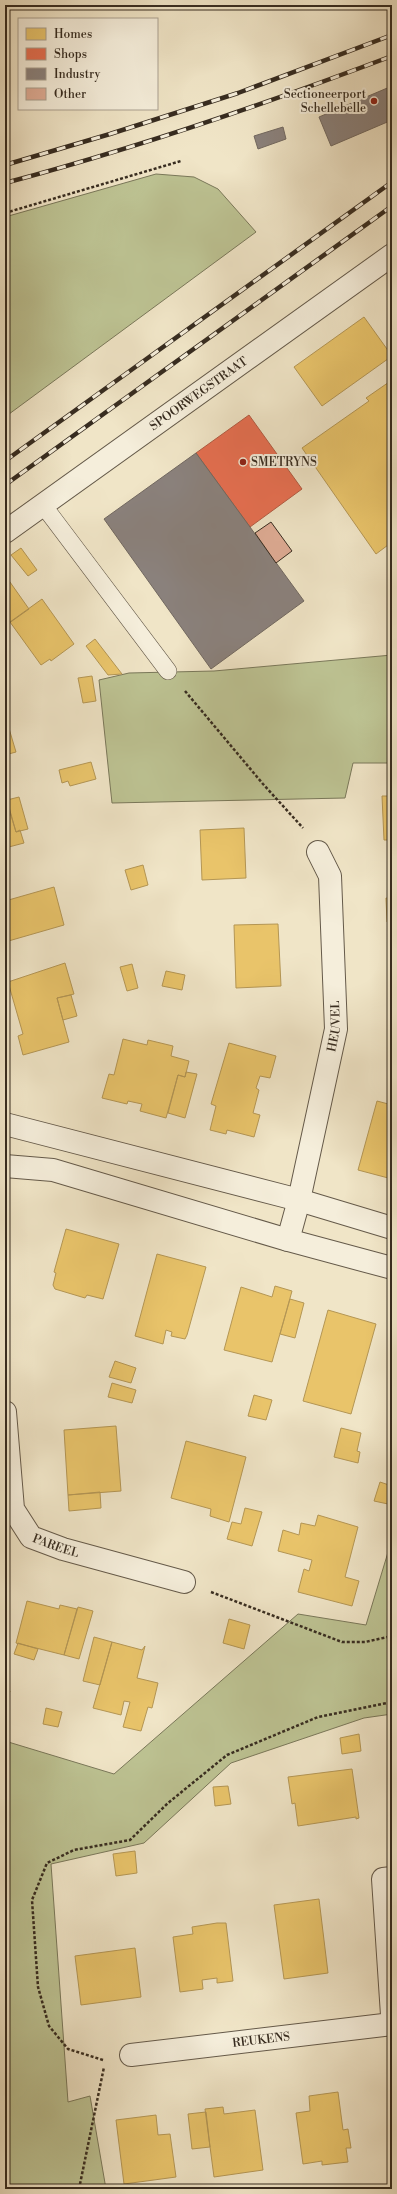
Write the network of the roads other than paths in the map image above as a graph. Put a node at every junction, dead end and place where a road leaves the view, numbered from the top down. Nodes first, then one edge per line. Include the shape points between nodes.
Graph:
1 (392, 255) edge
2 (43, 505) junction
3 (5, 532) edge
4 (168, 671) road end
5 (318, 852) road end
6 (5, 1124) edge
7 (5, 1166) edge
8 (299, 1200) junction
9 (392, 1228) edge
10 (288, 1240) junction
11 (392, 1268) edge
12 (5, 1412) edge
13 (184, 1582) road end
14 (392, 1878) edge
15 (392, 2014) edge
16 (392, 2024) edge
17 (131, 2055) dead end

1 - 2 street, SPOORWEGSTRAAT
2 - 3 street, SPOORWEGSTRAAT
2 - 4 lane
5 - 8 street, HEUVEL via 330,876 336,1030
6 - 8 street
7 - 10 street via 53,1170
8 - 9 street
8 - 10 street, HEUVEL
10 - 11 street
12 - 13 street, PAREEL via 13,1509 31,1537 63,1549
14 - 15 street via 383,1879
16 - 17 street, REUKENS

